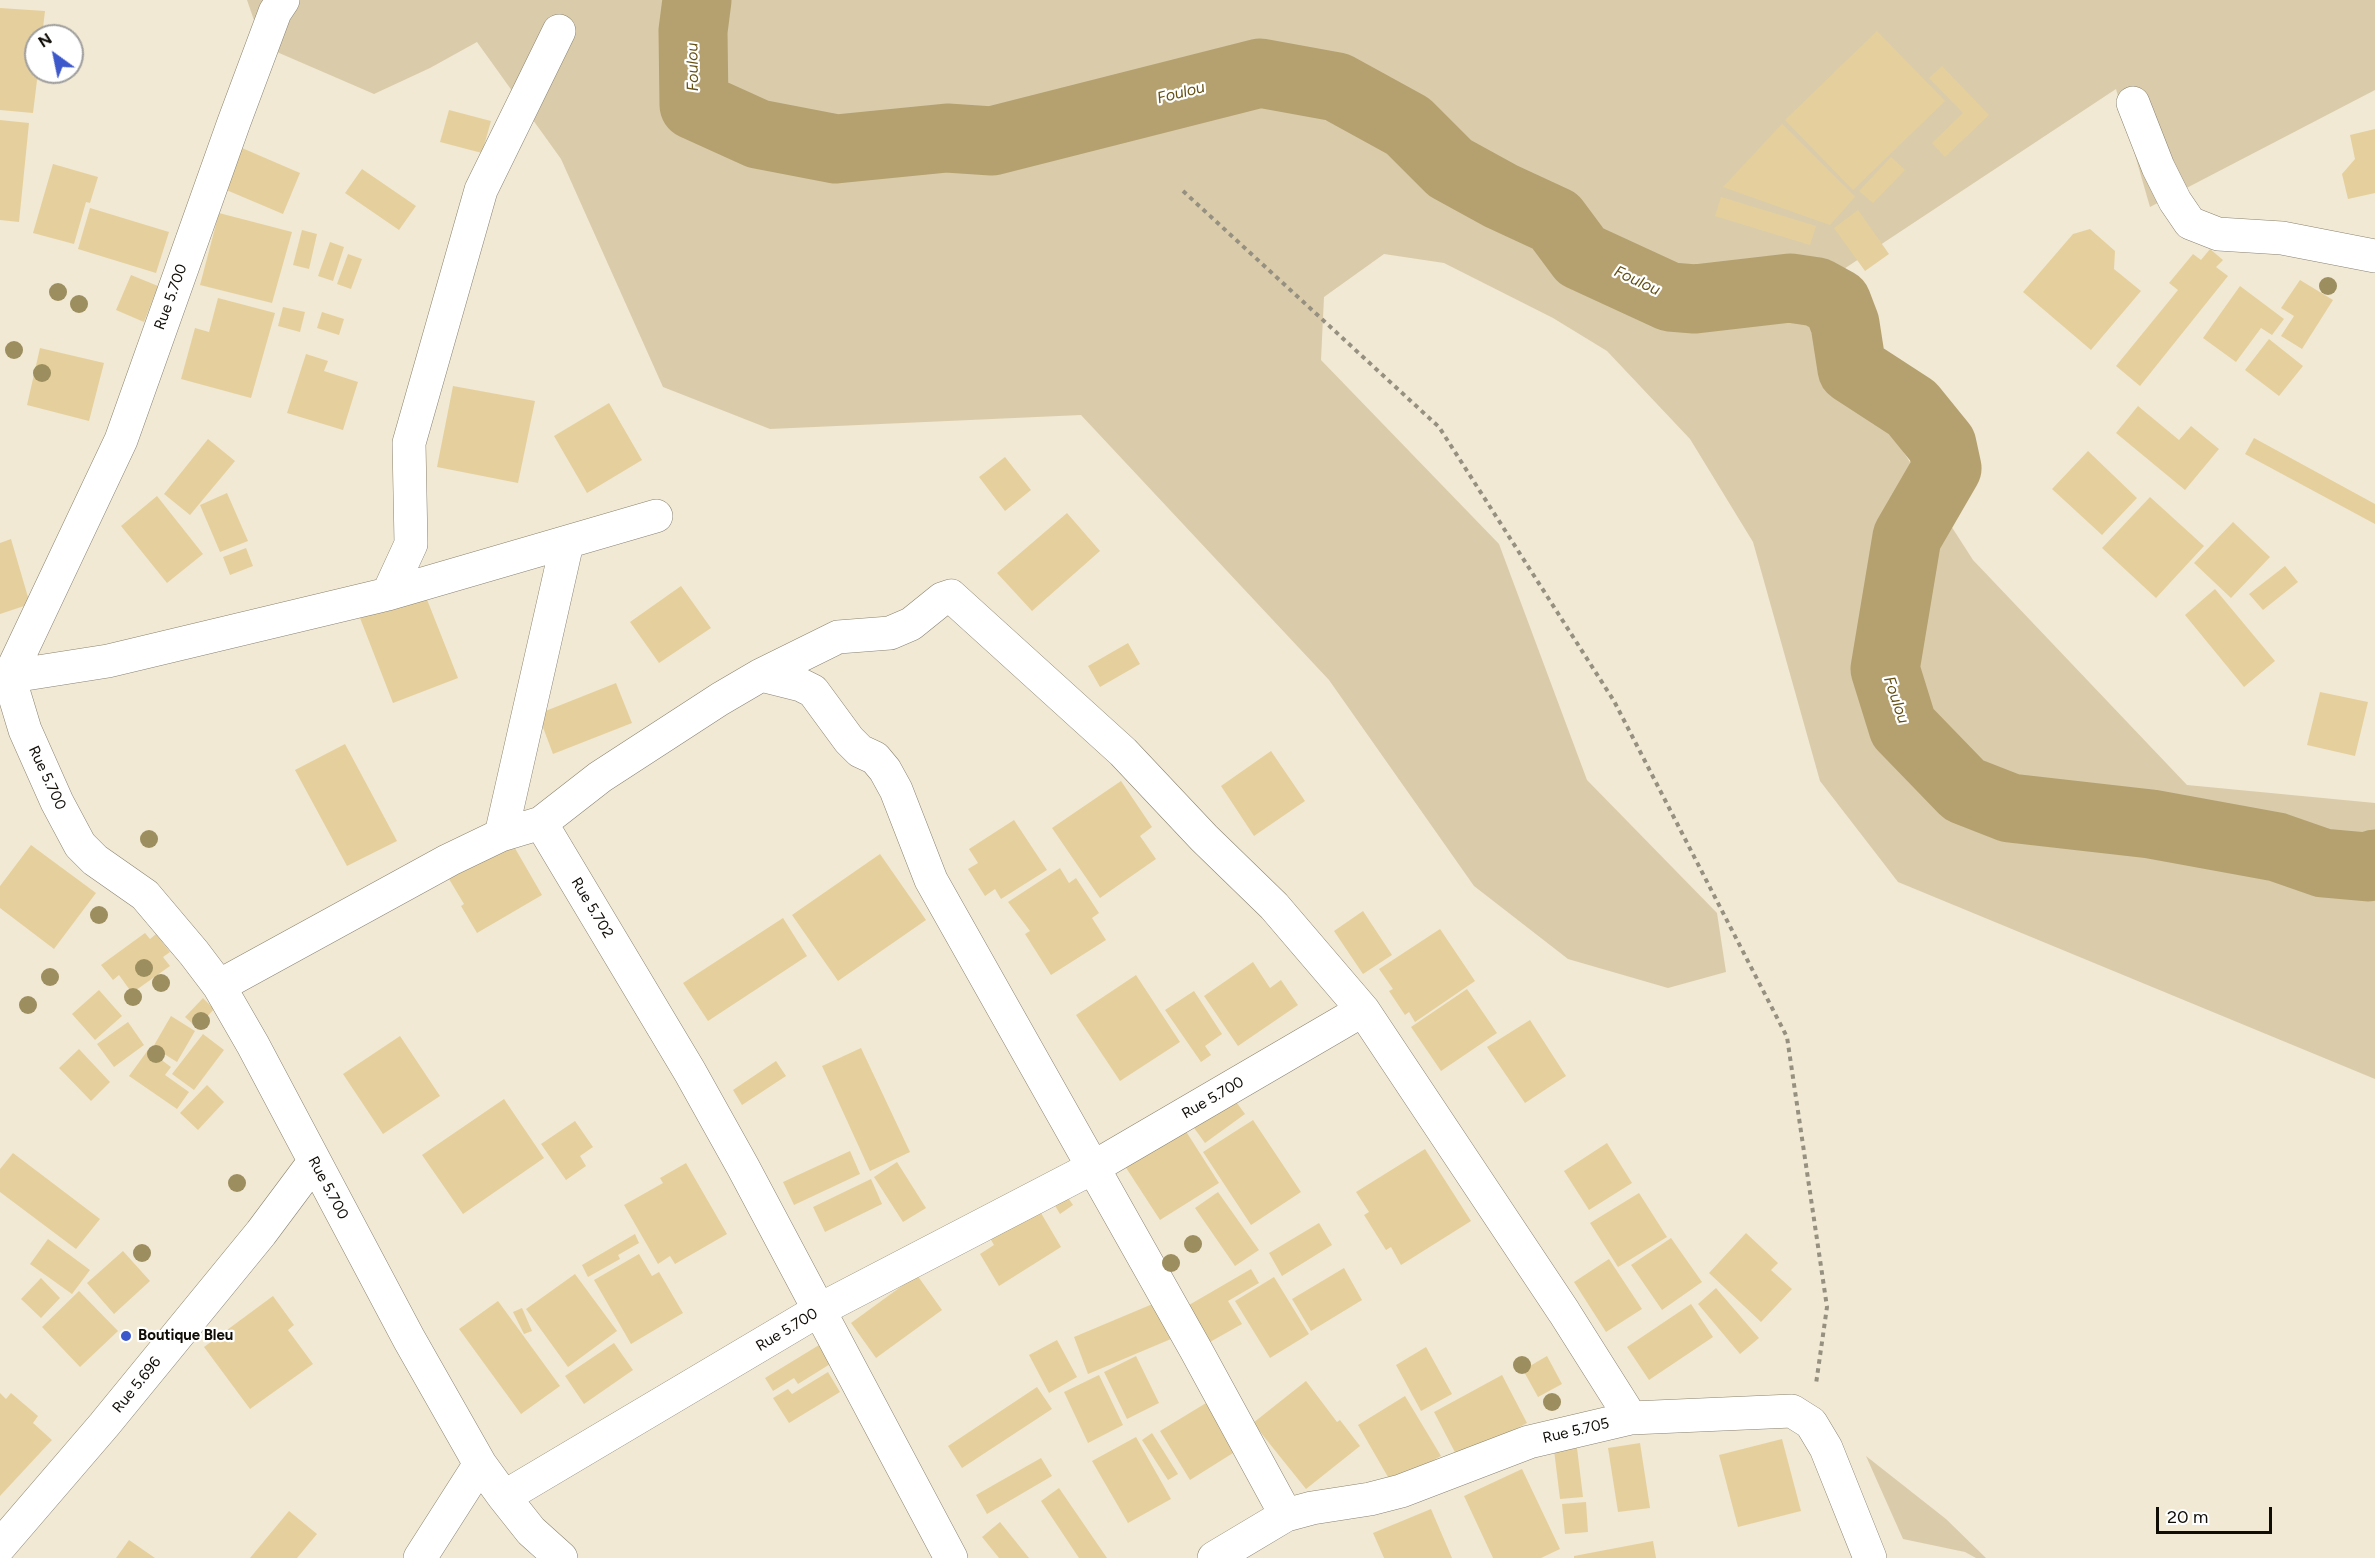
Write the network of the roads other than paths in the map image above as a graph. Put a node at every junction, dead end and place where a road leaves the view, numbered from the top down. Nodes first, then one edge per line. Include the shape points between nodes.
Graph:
1 (283, 0) edge
2 (559, 31) dead end
3 (2133, 103) dead end
4 (2375, 256) edge
5 (656, 516) dead end
6 (567, 543) junction
7 (388, 594) junction
8 (761, 675) junction
9 (3, 682) edge
10 (541, 823) junction
11 (501, 835) junction
12 (219, 986) junction
13 (1363, 1010) junction
14 (314, 1162) junction
15 (1094, 1167) junction
16 (819, 1311) junction
17 (1631, 1418) junction
18 (480, 1464) junction
19 (504, 1497) junction
20 (1286, 1515) junction
21 (0, 1546) edge
22 (420, 1558) edge
23 (561, 1558) edge
24 (951, 1558) edge
25 (1214, 1558) edge
26 (1870, 1558) edge

1 - 9 street, Rue 5.700 via 238,111 120,440
2 - 7 street via 482,190 409,443 411,544
3 - 4 street via 2158,167 2190,223 2218,234 2282,238
5 - 6 street
6 - 7 street
6 - 11 street
7 - 9 street
8 - 10 street via 600,777
8 - 13 street via 838,637 890,633 951,597 1123,752 1274,906
8 - 15 street via 813,691 860,751 885,770 931,880
9 - 12 street, Rue 5.700 via 80,845 145,895
10 - 11 street
10 - 16 street, Rue 5.702 via 690,1072
11 - 12 street
12 - 14 street, Rue 5.700
13 - 15 street, Rue 5.700
13 - 17 street
14 - 18 street, Rue 5.700
14 - 21 street, Rue 5.696 via 111,1416
15 - 16 street, Rue 5.700
15 - 20 street
16 - 19 street, Rue 5.700
16 - 24 street, Rue 5.702
17 - 20 street, Rue 5.705 via 1529,1442 1401,1491
17 - 26 street, Rue 5.705 via 1792,1411 1810,1423 1826,1448
18 - 19 street, Rue 5.700
18 - 22 street
19 - 23 street via 531,1531
20 - 25 street, Rue 5.705

